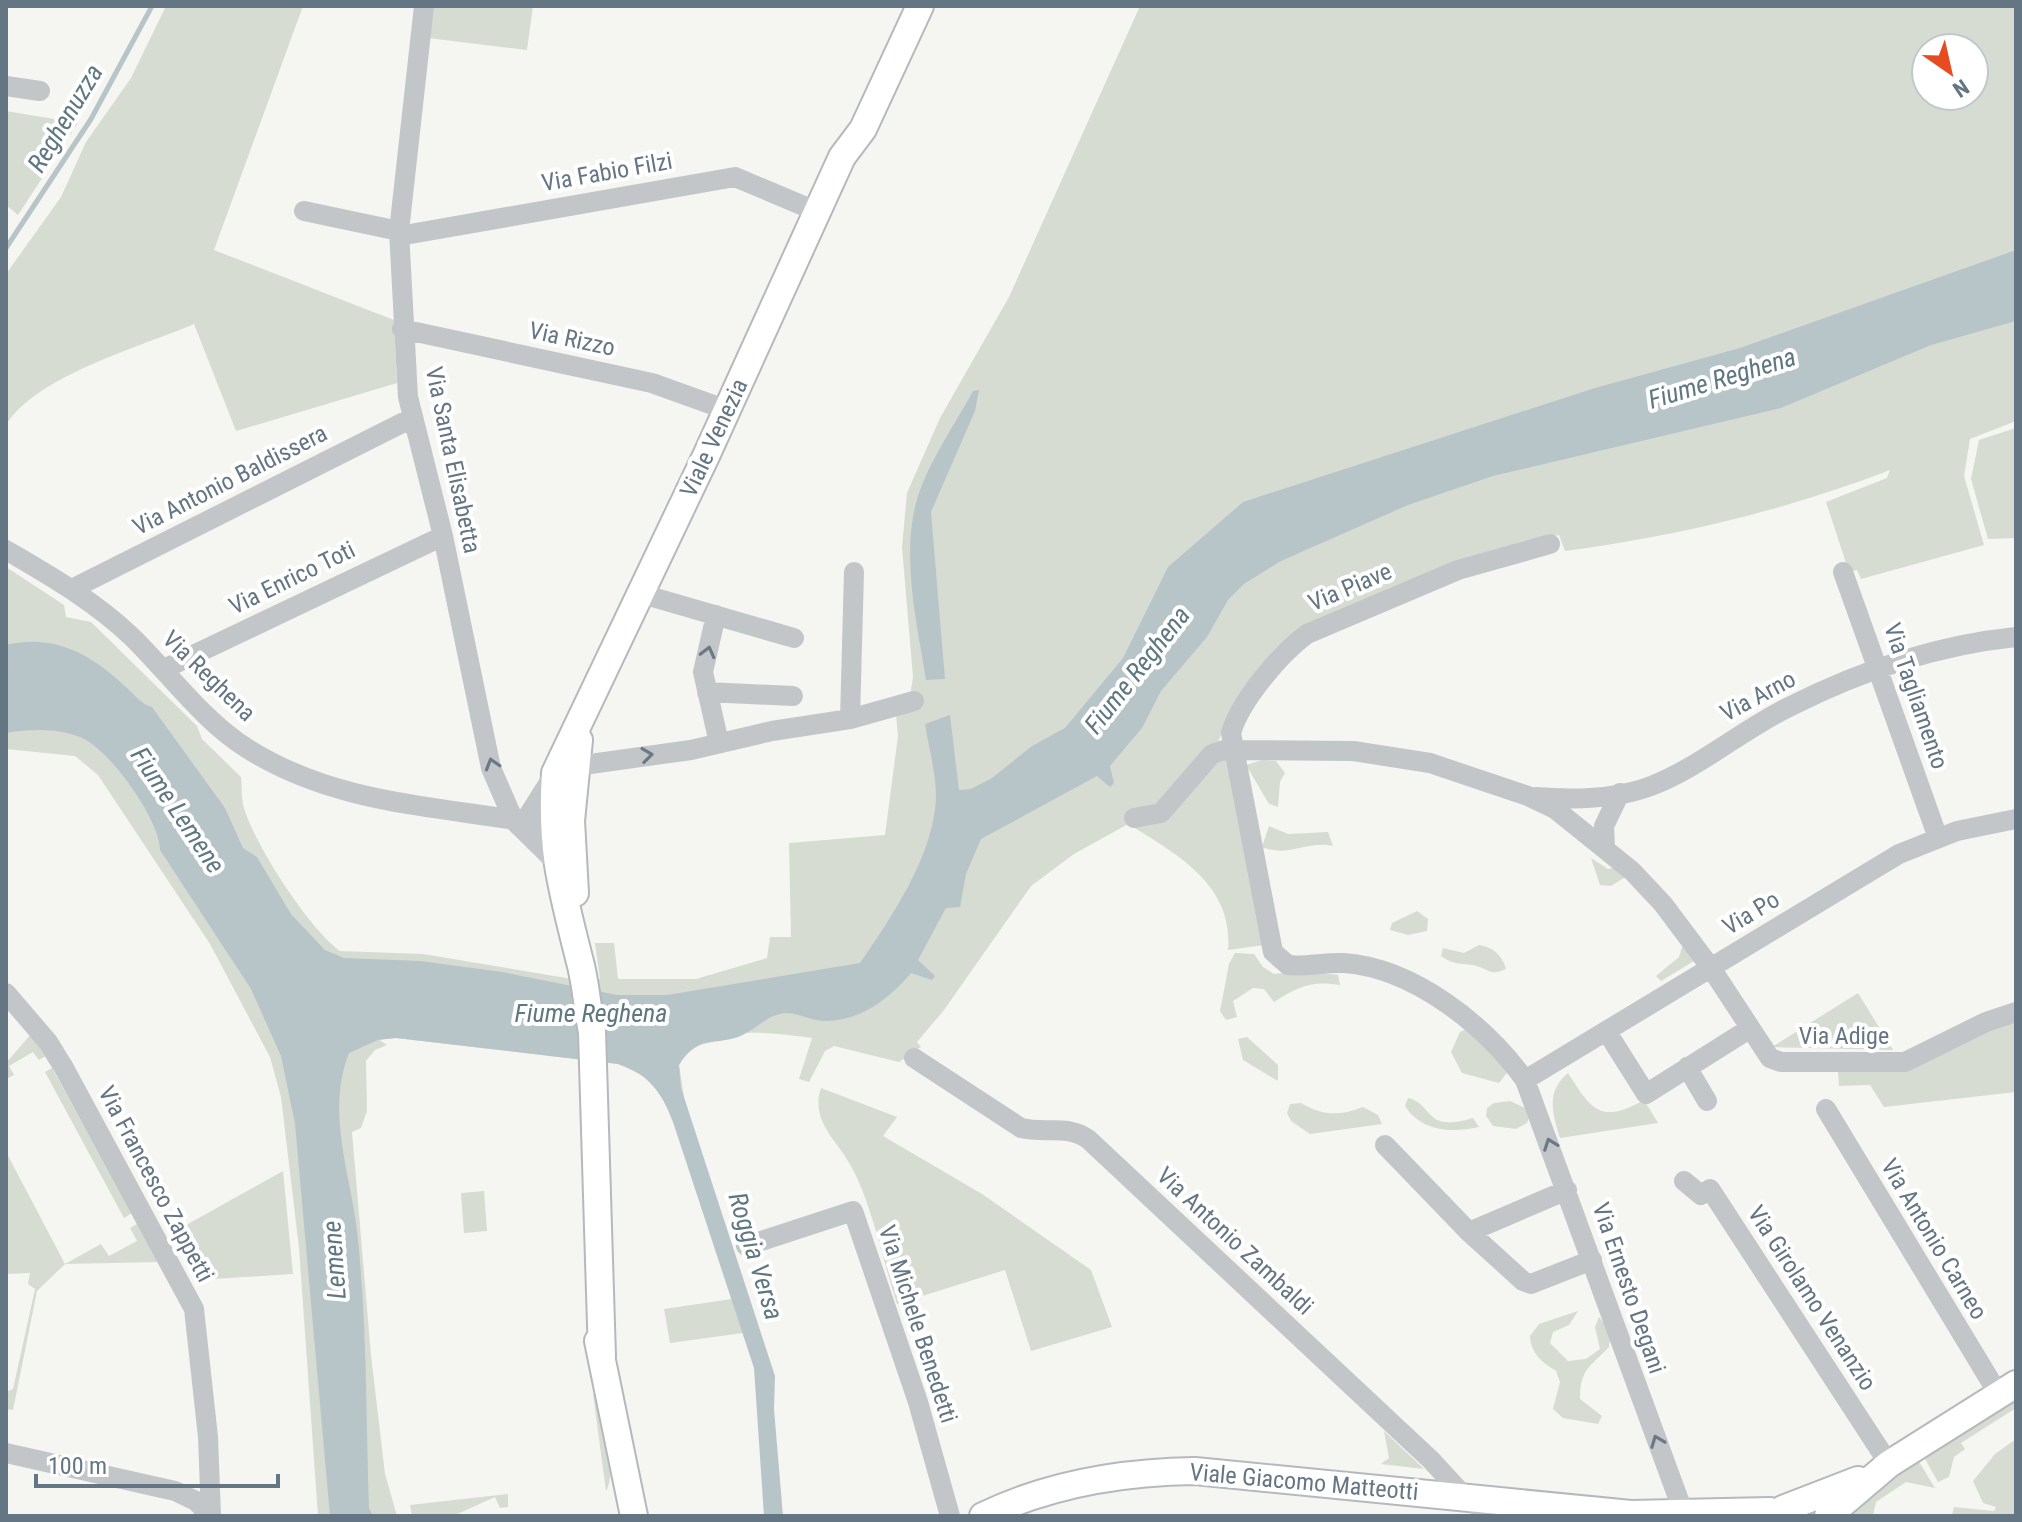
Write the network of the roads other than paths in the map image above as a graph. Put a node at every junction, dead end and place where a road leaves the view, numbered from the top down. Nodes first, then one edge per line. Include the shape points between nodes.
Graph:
1 (424, 6) edge
2 (908, 8) edge
3 (6, 86) edge
4 (40, 91) dead end
5 (304, 211) dead end
6 (818, 212) junction
7 (399, 234) junction
8 (402, 329) junction
9 (727, 410) junction
10 (412, 418) junction
11 (443, 536) junction
12 (1550, 544) dead end
13 (6, 550) edge
14 (854, 572) dead end
15 (1843, 572) dead end
16 (72, 589) junction
17 (642, 594) junction
18 (716, 615) junction
19 (2016, 637) edge
20 (794, 638) dead end
21 (1878, 667) junction
22 (164, 669) junction
23 (707, 692) junction
24 (793, 696) dead end
25 (914, 701) dead end
26 (850, 719) junction
27 (719, 743) junction
28 (1235, 750) junction
29 (568, 777) junction
30 (1620, 793) junction
31 (1528, 796) junction
32 (1134, 818) dead end
33 (2016, 819) edge
34 (530, 827) junction
35 (1938, 838) junction
36 (1605, 848) junction
37 (576, 899) junction
38 (1279, 959) joint
39 (1711, 968) junction
40 (583, 980) junction
41 (6, 993) edge
42 (2016, 1012) edge
43 (1749, 1029) junction
44 (1607, 1032) junction
45 (914, 1058) dead end
46 (1687, 1067) junction
47 (589, 1076) junction
48 (1525, 1080) junction
49 (1707, 1101) dead end
50 (595, 1103) junction
51 (1826, 1109) dead end
52 (1385, 1145) dead end
53 (580, 1166) junction
54 (1684, 1181) dead end
55 (1567, 1190) junction
56 (1469, 1232) junction
57 (746, 1246) dead end
58 (1592, 1260) junction
59 (601, 1261) junction
60 (602, 1357) junction
61 (2007, 1390) edge
62 (614, 1426) junction
63 (6, 1453) edge
64 (1886, 1466) junction
65 (1466, 1498) junction
66 (1838, 1511) edge
67 (1780, 1513) edge
68 (1684, 1514) junction
69 (1636, 1515) edge
70 (210, 1516) edge
71 (619, 1516) edge
72 (634, 1516) edge
73 (950, 1516) edge
74 (983, 1516) edge
75 (1492, 1516) edge

1 - 7 street, Via Santa Elisabetta
2 - 6 main road, Viale Venezia
3 - 4 street
5 - 7 street
6 - 7 street, Via Fabio Filzi via 735,177
6 - 9 main road, Viale Venezia
7 - 8 street, Via Santa Elisabetta
8 - 9 street, Via Rizzo via 652,383
8 - 10 street, Via Santa Elisabetta
9 - 17 main road, Viale Venezia
10 - 11 street, Via Santa Elisabetta
10 - 16 street, Via Antonio Baldissera
11 - 22 street, Via Enrico Toti
34 -> 11 street, Via Santa Elisabetta via 491,768
12 - 28 street, Via Piave via 1458,570 1307,634 1270,671 1234,723
13 - 16 street, Via Reghena
14 - 26 street
15 - 21 street, Via Tagliamento
16 - 22 street, Via Reghena
17 - 18 street
17 - 29 main road, Viale Venezia via 584,718
18 - 20 street
23 -> 18 street via 703,672
19 - 21 street, Via Arno
21 - 30 street, Via Arno via 1785,709 1650,787
21 - 35 street, Via Tagliamento
22 - 34 street, Via Reghena via 246,748 302,777 364,798
23 - 24 street
23 - 27 street
25 - 26 street
26 - 27 street
29 -> 27 street
28 - 31 street via 1384,755 1430,763
28 - 32 street via 1212,754 1161,813
28 - 38 street, Via Piave via 1273,952
29 - 34 main road, Viale Venezia
29 - 37 main road, Viale Venezia
30 - 31 street, Via Arno
30 - 36 street via 1604,826
31 - 36 street via 1569,818
33 - 35 street, Via Po
34 - 37 street, Viale Venezia via 565,848 568,884
34 - 40 main road, Viale Venezia via 555,861
35 - 39 street, Via Po via 1899,854
36 - 39 street via 1663,904
37 - 40 main road, Viale Venezia
38 - 48 street, Via Ernesto Degani via 1300,966 1366,967 1419,987 1486,1033
39 - 43 street, Via Adige
39 - 44 street, Via Po
40 - 47 main road via 581,1035
41 - 70 street, Via Francesco Zappetti via 64,1068 194,1309 208,1437
42 - 43 street, Via Adige via 1917,1058 1894,1063 1781,1062 1770,1058
43 - 46 street
44 - 46 street via 1646,1094
44 - 48 street, Via Po
45 - 65 street, Via Antonio Zambaldi via 1021,1128 1075,1130 1088,1139
46 - 49 street
47 - 50 main road
47 - 53 main road
55 -> 48 street, Via Ernesto Degani
50 - 53 street via 589,1151
50 - 59 main road
51 - 61 street, Via Antonio Carneo
52 - 56 street
53 - 59 street via 591,1186 591,1232
53 - 60 main road via 588,1280
54 - 64 street, Via Girolamo Venanzio via 1701,1195 1710,1189
55 - 56 street
55 - 58 street, Via Ernesto Degani
56 - 58 street via 1531,1284
57 - 73 street, Via Michele Benedetti via 853,1211 918,1402
68 -> 58 street, Via Ernesto Degani
59 - 60 main road
60 - 62 main road
61 - 64 main road
62 - 71 main road
62 - 72 main road
63 - 70 street via 175,1491 196,1501
64 - 66 main road
64 - 67 main road, Viale Giacomo Matteotti
65 - 69 main road, Viale Giacomo Matteotti
65 - 74 main road, Viale Giacomo Matteotti via 1216,1471 1143,1471 1049,1491
65 - 75 street, Via Antonio Zambaldi
67 - 68 main road, Viale Giacomo Matteotti
68 - 69 main road, Viale Giacomo Matteotti

